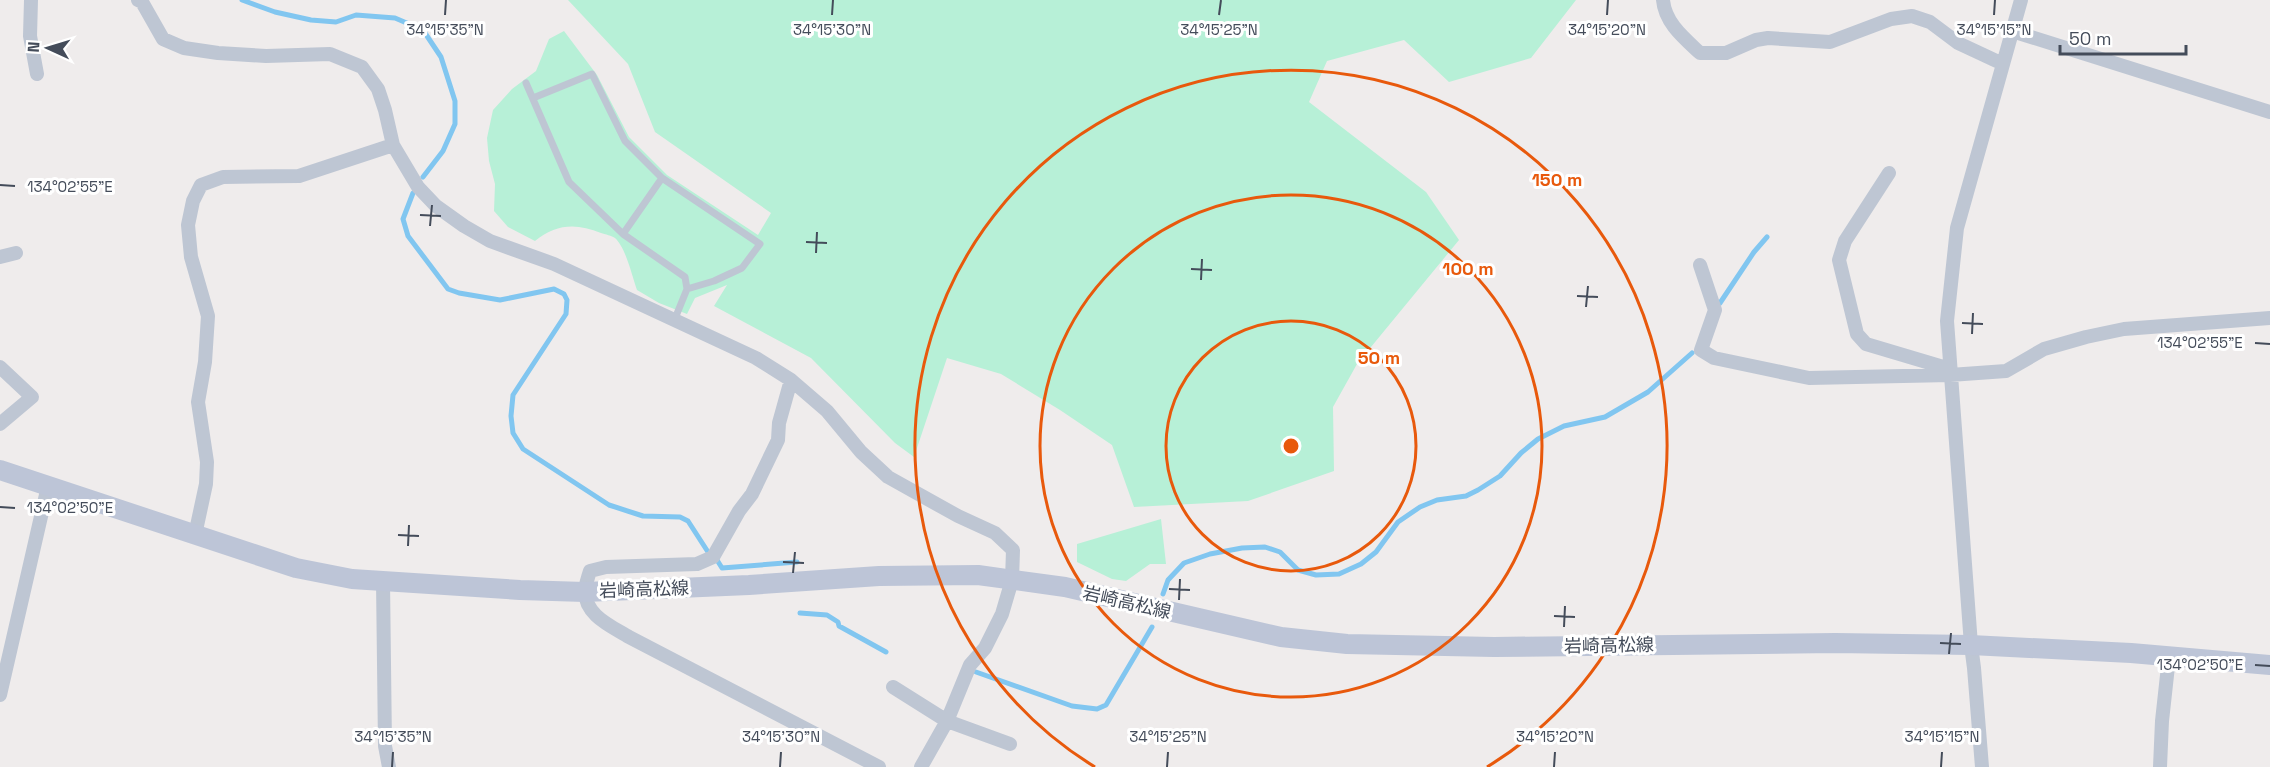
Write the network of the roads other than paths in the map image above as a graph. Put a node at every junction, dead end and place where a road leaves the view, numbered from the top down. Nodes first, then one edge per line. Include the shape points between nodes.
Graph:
1 (31, 0) edge
2 (138, 0) edge
3 (1663, 0) edge
4 (2021, 0) edge
5 (2012, 31) junction
6 (2003, 64) junction
7 (37, 74) dead end
8 (526, 82) dead end
9 (532, 98) junction
10 (2270, 112) edge
11 (393, 145) junction
12 (1889, 173) dead end
13 (662, 178) junction
14 (623, 234) junction
15 (16, 253) dead end
16 (0, 256) edge
17 (1700, 265) dead end
18 (687, 290) junction
19 (2270, 318) edge
20 (674, 321) junction
21 (0, 367) edge
22 (1950, 372) junction
23 (791, 380) junction
24 (0, 424) edge
25 (0, 471) edge
26 (48, 486) junction
27 (195, 535) junction
28 (1012, 580) junction
29 (383, 581) junction
30 (585, 592) junction
31 (1971, 645) junction
32 (2169, 657) junction
33 (2270, 665) edge
34 (893, 687) dead end
35 (0, 695) edge
36 (947, 721) junction
37 (1010, 744) dead end
38 (389, 767) edge
39 (879, 767) edge
40 (921, 767) edge
41 (1982, 767) edge
42 (2160, 767) edge

1 - 7 street via 30,36
2 - 11 street via 163,39 184,48 266,56 330,54 362,67 378,89
3 - 6 street via 1675,29 1700,53 1725,53 1768,38 1830,42 1891,19 1912,16 1930,22 1958,43
4 - 5 street
5 - 6 street
5 - 10 street
6 - 22 street via 1957,228 1947,321
8 - 9 lane
9 - 13 lane via 592,74 625,141
9 - 14 lane via 568,182
11 - 20 street via 418,187 464,226
11 - 27 street via 299,176 223,177 201,185 188,225 191,256 208,316 198,402 207,462 206,484
12 - 22 street via 1845,241 1839,260 1857,334 1866,344
13 - 14 lane
13 - 18 lane via 760,244 742,268
14 - 18 lane via 685,278
15 - 16 street
17 - 22 street via 1714,310 1701,350 1714,358 1809,378
18 - 20 lane
19 - 22 street via 2124,329 2044,349 2006,371
20 - 23 street via 756,358
21 - 24 street via 32,397
22 - 31 street
23 - 28 street via 827,411 888,477 995,533 1013,550
23 - 30 street via 778,441 752,494 713,556 697,564 590,571
25 - 26 main road, 岩崎高松線
26 - 27 main road, 岩崎高松線
26 - 35 street
27 - 29 main road, 岩崎高松線 via 296,568
28 - 30 main road, 岩崎高松線 via 978,575 879,576
28 - 31 main road, 岩崎高松線 via 1065,587 1281,637 1347,644
28 - 36 street via 1002,614 985,648 970,665
29 - 30 main road, 岩崎高松線
29 - 38 street via 385,746
30 - 39 street via 597,618
31 - 32 main road, 岩崎高松線
31 - 41 street
32 - 33 main road, 岩崎高松線
32 - 42 street
34 - 36 street
36 - 37 street
36 - 40 street

